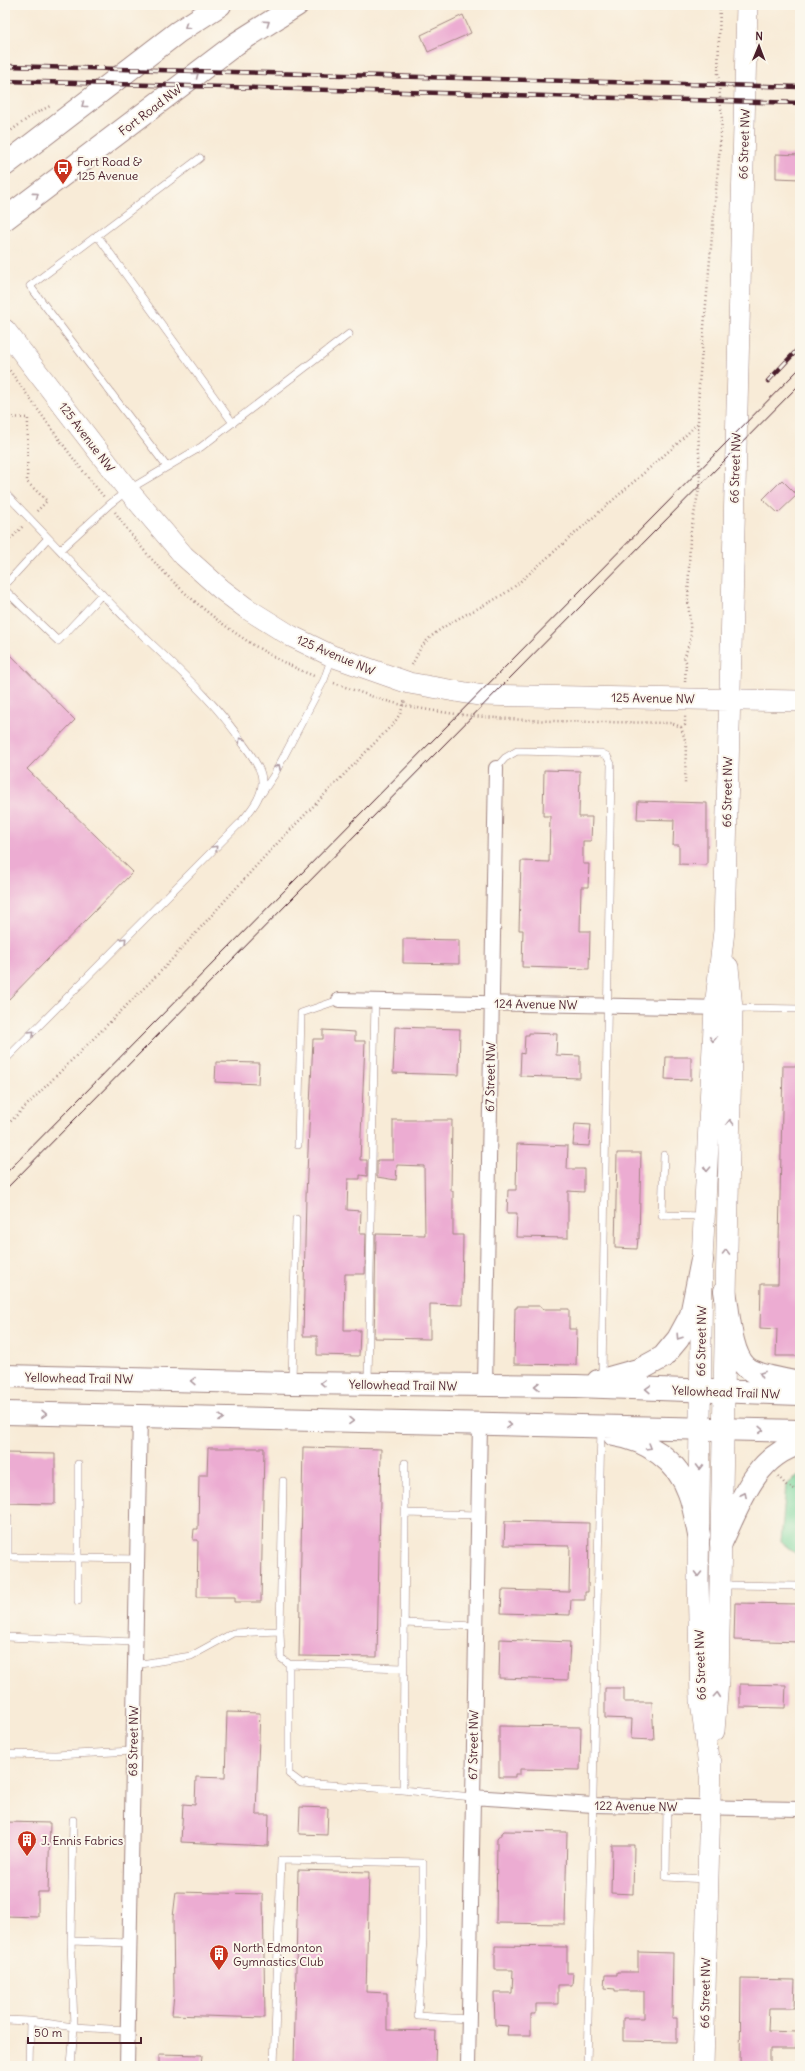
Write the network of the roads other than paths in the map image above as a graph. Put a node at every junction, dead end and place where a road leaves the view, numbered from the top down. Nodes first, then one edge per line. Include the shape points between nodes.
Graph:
1 (220, 5) edge
2 (297, 5) edge
3 (747, 5) edge
4 (200, 158) dead end
5 (5, 165) edge
6 (5, 219) edge
7 (97, 235) junction
8 (5, 330) edge
9 (349, 334) dead end
10 (233, 423) junction
11 (166, 467) junction
12 (128, 490) junction
13 (5, 493) edge
14 (48, 538) junction
15 (60, 550) junction
16 (5, 585) edge
17 (5, 590) edge
18 (102, 594) junction
19 (332, 656) junction
20 (729, 700) junction
21 (800, 701) edge
22 (496, 768) joint
23 (257, 800) junction
24 (339, 1000) joint
25 (375, 1000) junction
26 (492, 1003) junction
27 (607, 1005) junction
28 (724, 1008) junction
29 (800, 1009) edge
30 (5, 1060) edge
31 (298, 1145) dead end
32 (664, 1155) dead end
33 (705, 1216) junction
34 (296, 1219) dead end
35 (702, 1260) junction
36 (726, 1291) junction
37 (5, 1376) edge
38 (292, 1383) junction
39 (800, 1383) edge
40 (368, 1384) junction
41 (602, 1384) junction
42 (485, 1386) junction
43 (701, 1392) junction
44 (724, 1392) junction
45 (800, 1394) edge
46 (5, 1414) edge
47 (140, 1416) junction
48 (480, 1424) junction
49 (700, 1428) junction
50 (722, 1428) junction
51 (601, 1430) junction
52 (800, 1431) edge
53 (800, 1444) edge
54 (405, 1463) dead end
55 (78, 1464) dead end
56 (283, 1481) dead end
57 (405, 1513) junction
58 (478, 1515) junction
59 (8, 1517) dead end
60 (699, 1535) junction
61 (721, 1543) junction
62 (6, 1557) edge
63 (78, 1558) junction
64 (137, 1559) junction
65 (720, 1585) junction
66 (800, 1586) edge
67 (78, 1601) dead end
68 (404, 1623) junction
69 (476, 1626) junction
70 (280, 1631) junction
71 (5, 1637) edge
72 (135, 1642) junction
73 (289, 1664) junction
74 (135, 1665) junction
75 (403, 1668) junction
76 (133, 1751) junction
77 (5, 1754) edge
78 (710, 1775) junction
79 (403, 1790) junction
80 (472, 1797) junction
81 (593, 1805) junction
82 (667, 1806) junction
83 (710, 1808) junction
84 (800, 1809) edge
85 (73, 1820) dead end
86 (708, 1879) junction
87 (70, 1941) junction
88 (129, 1943) junction
89 (468, 2019) junction
90 (5, 2020) edge
91 (30, 2021) junction
92 (74, 2027) junction
93 (127, 2030) junction
94 (29, 2066) edge
95 (71, 2066) edge
96 (126, 2066) edge
97 (274, 2066) edge
98 (468, 2066) edge
99 (587, 2066) edge
100 (703, 2066) edge

1 -> 5 main road via 178,32
6 -> 2 main road, Fort Road NW via 238,43
3 - 20 main road, 66 Street NW
4 - 7 lane
7 - 10 lane
7 - 11 lane via 30,286
8 - 12 main road, 125 Avenue NW
9 - 10 lane
10 - 11 lane via 201,447
11 - 12 lane
12 - 15 lane
12 - 19 main road, 125 Avenue NW via 184,556 221,589 271,624
13 - 14 lane
14 - 15 lane
14 - 16 lane
15 - 18 lane
17 - 18 lane via 58,641
23 -> 18 lane via 262,788 261,774 234,729 210,700
19 - 20 main road, 125 Avenue NW via 409,683 478,695
23 -> 19 lane via 274,775 324,680
20 - 21 main road, 125 Avenue NW
20 - 28 main road, 66 Street NW
22 - 26 street, 67 Street NW
22 - 27 lane via 504,758 517,751 601,753 607,756 611,764
30 -> 23 lane via 241,822
24 - 25 street, 124 Avenue NW
24 - 31 lane via 301,1013
25 - 26 street, 124 Avenue NW
25 - 40 lane
26 - 27 street, 124 Avenue NW
26 - 42 street, 67 Street NW
27 - 28 street, 124 Avenue NW
27 - 41 lane
28 - 29 lane
28 -> 33 main road, 66 Street NW
36 -> 28 main road, 66 Street NW
32 - 33 lane via 662,1215
33 - 35 main road, 66 Street NW
34 - 38 lane
35 -> 41 main road via 691,1315 678,1339 663,1357 641,1369
35 - 43 main road, 66 Street NW
39 -> 36 main road via 771,1377 747,1368 736,1352
36 - 44 main road, 66 Street NW
38 -> 37 main road, Yellowhead Trail NW
40 -> 38 main road, Yellowhead Trail NW
40 - 42 main road, Yellowhead Trail NW
41 -> 42 main road, Yellowhead Trail NW
43 -> 41 main road, Yellowhead Trail NW
43 - 44 main road, Yellowhead Trail NW
43 - 49 main road, 66 Street NW
44 - 45 main road, Yellowhead Trail NW
44 - 50 main road, 66 Street NW
46 -> 47 main road
47 -> 48 main road
47 - 64 street, 68 Street NW
48 -> 51 main road
48 - 58 street, 67 Street NW
49 - 50 main road
49 - 51 main road
49 -> 60 main road, 66 Street NW
50 -> 52 main road
50 - 61 main road, 66 Street NW
51 -> 60 main road via 636,1440 653,1449 675,1467 689,1492
51 - 81 lane
61 -> 53 main road via 749,1484 766,1463 779,1453
54 - 57 lane
55 - 63 lane
56 - 70 lane
57 - 58 lane
57 - 68 lane
58 - 69 street, 67 Street NW
59 - 62 lane
60 -> 78 main road, 66 Street NW via 701,1702
61 - 65 main road, 66 Street NW
62 - 63 lane
63 - 64 lane
63 - 67 lane
64 - 72 street, 68 Street NW
65 - 66 lane
78 -> 65 main road, 66 Street NW via 718,1681
68 - 69 lane
68 - 75 lane
69 - 80 street, 67 Street NW
70 - 73 lane via 281,1658
70 - 74 lane via 233,1633 192,1656
71 - 72 lane
72 - 74 street, 68 Street NW
73 - 75 lane
73 - 79 lane via 289,1774 300,1783
74 - 76 street, 68 Street NW
75 - 79 lane
76 - 77 lane via 55,1755
76 - 88 street, 68 Street NW
78 - 83 main road, 66 Street NW
79 - 80 lane
80 - 81 street, 122 Avenue NW
80 - 89 street, 67 Street NW
81 - 82 street, 122 Avenue NW
81 - 99 lane
82 - 83 street, 122 Avenue NW
82 - 86 lane via 666,1876
83 - 84 street, 122 Avenue NW
83 - 86 main road, 66 Street NW
85 - 87 lane
86 - 100 main road, 66 Street NW
87 - 88 lane
87 - 92 lane
88 - 93 street, 68 Street NW
89 - 97 lane via 418,2016 423,1939 423,1863 281,1860
89 - 98 street, 67 Street NW
90 - 91 lane
91 - 92 lane
91 - 94 lane
92 - 93 lane
92 - 95 lane
93 - 96 street, 68 Street NW

